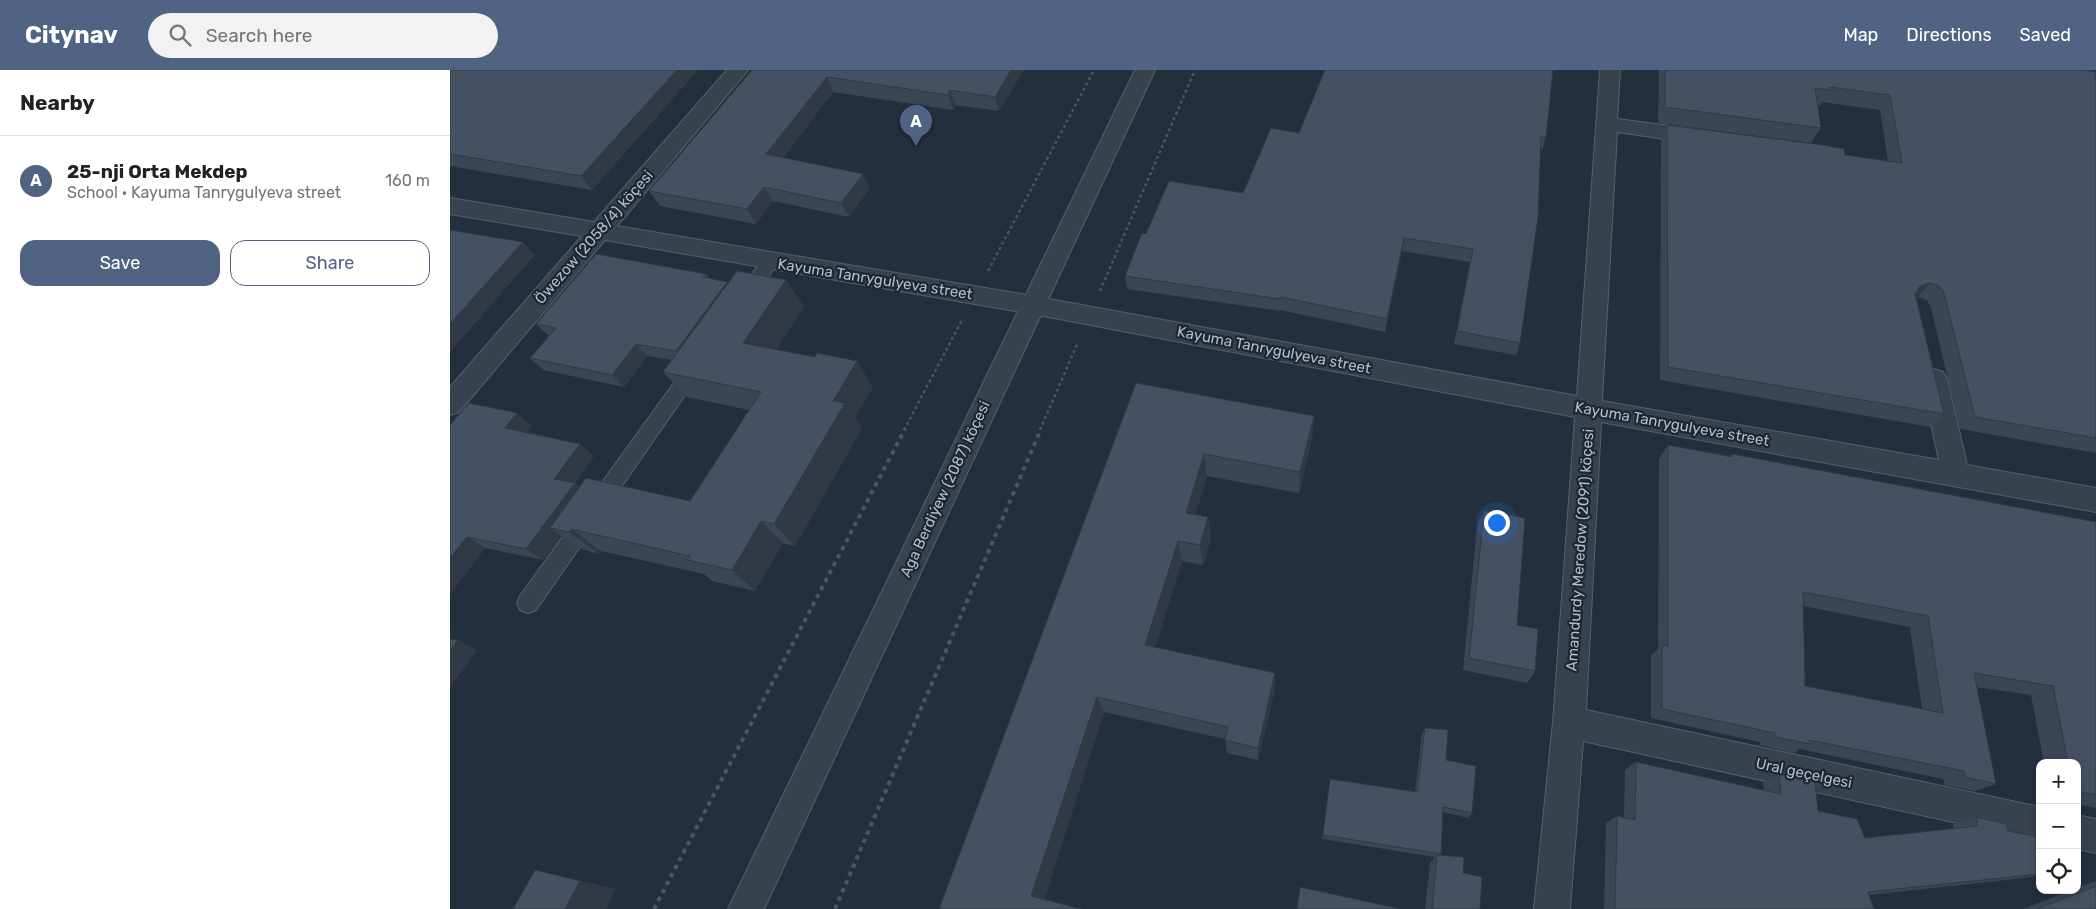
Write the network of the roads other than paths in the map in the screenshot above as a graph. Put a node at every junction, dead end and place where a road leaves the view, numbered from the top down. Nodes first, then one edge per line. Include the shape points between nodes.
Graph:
1 (738, 70) edge
2 (1145, 70) edge
3 (1610, 70) edge
4 (1606, 124) junction
5 (1721, 139) edge
6 (450, 206) edge
7 (598, 233) junction
8 (770, 262) junction
9 (1033, 305) junction
10 (736, 308) edge
11 (1928, 354) edge
12 (703, 356) edge
13 (450, 405) edge
14 (1589, 409) junction
15 (1956, 475) junction
16 (2096, 500) edge
17 (528, 603) dead end
18 (1568, 722) junction
19 (2036, 823) edge
20 (2081, 833) edge
21 (2096, 836) edge
22 (746, 909) edge
23 (1552, 909) edge

1 - 7 street, Öwezow (2058/4) köçesi
2 - 9 street, Aga Berdiýew (2087) köçesi
3 - 4 street, Amandurdy Meredow (2091) köçesi
4 - 5 street
4 - 14 street, Amandurdy Meredow (2091) köçesi
6 - 7 street, Kayuma Tanrygulyeva street
7 - 8 street, Kayuma Tanrygulyeva street
7 - 13 street, Öwezow (2058/4) köçesi
8 - 9 street, Kayuma Tanrygulyeva street
8 - 10 lane
9 - 14 street, Kayuma Tanrygulyeva street
9 - 22 street, Aga Berdiýew (2087) köçesi
11 - 15 street
12 - 17 lane
14 - 15 street, Kayuma Tanrygulyeva street
14 - 18 street, Amandurdy Meredow (2091) köçesi
15 - 16 street, Kayuma Tanrygulyeva street
18 - 19 street, Ural geçelgesi
18 - 23 street, Amandurdy Meredow (2091) köçesi
20 - 21 street

